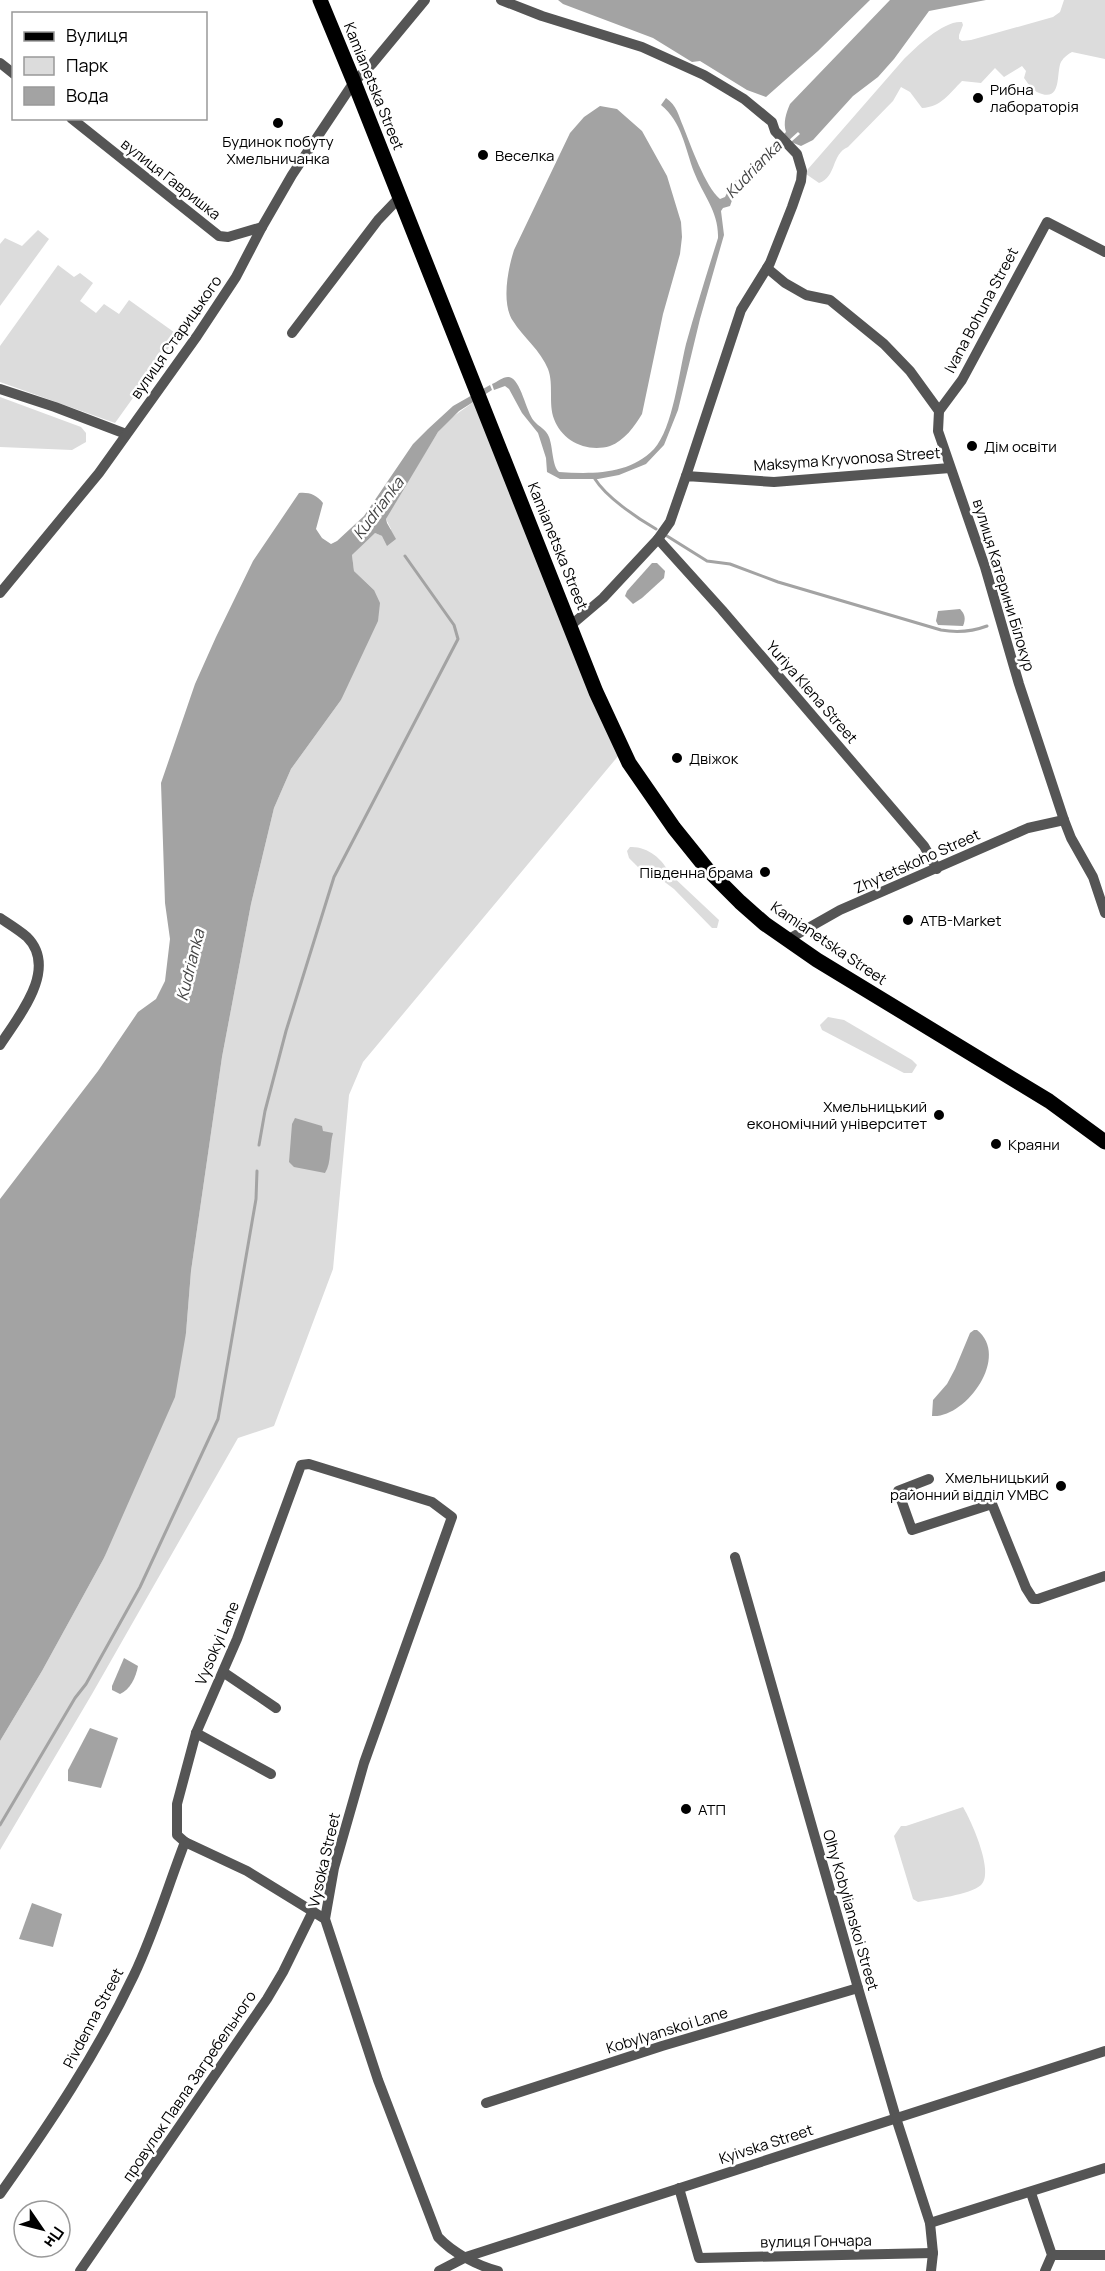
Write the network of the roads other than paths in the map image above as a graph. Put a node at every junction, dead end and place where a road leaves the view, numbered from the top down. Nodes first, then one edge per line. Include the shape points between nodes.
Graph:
1 (320, 0) edge
2 (424, 0) edge
3 (501, 0) edge
4 (0, 63) edge
5 (12, 72) edge
6 (354, 82) junction
7 (73, 120) edge
8 (399, 198) junction
9 (262, 227) junction
10 (1105, 252) edge
11 (767, 268) junction
12 (291, 333) dead end
13 (0, 389) edge
14 (939, 411) junction
15 (126, 434) junction
16 (950, 468) junction
17 (686, 476) junction
18 (658, 539) junction
19 (0, 593) edge
20 (570, 626) junction
21 (1064, 820) junction
22 (937, 869) junction
23 (1105, 913) edge
24 (0, 918) edge
25 (787, 940) junction
26 (0, 1045) edge
27 (1105, 1143) edge
28 (928, 1479) dead end
29 (449, 1524) joint
30 (735, 1557) dead end
31 (1105, 1576) edge
32 (223, 1672) junction
33 (276, 1708) dead end
34 (196, 1733) junction
35 (271, 1774) dead end
36 (185, 1842) junction
37 (312, 1911) junction
38 (325, 1918) junction
39 (858, 1988) junction
40 (1105, 2051) edge
41 (486, 2103) dead end
42 (896, 2118) junction
43 (1105, 2168) edge
44 (679, 2188) junction
45 (1031, 2193) junction
46 (0, 2194) edge
47 (930, 2223) junction
48 (933, 2253) junction
49 (1052, 2255) junction
50 (1105, 2255) edge
51 (466, 2257) junction
52 (80, 2271) edge
53 (439, 2271) edge
54 (498, 2271) edge
55 (931, 2271) edge
56 (1045, 2271) edge

1 - 6 main road, Kamianetska Street
2 - 6 street, вулиця Старицького
3 - 11 street via 642,47 704,75 744,99 771,122 797,154 802,171
4 - 5 street
6 - 8 main road, Kamianetska Street
6 - 9 street, вулиця Старицького
7 - 9 street, вулиця Гавришка via 219,236
8 - 12 street
8 - 20 main road, Kamianetska Street
9 - 15 street, вулиця Старицького via 236,277
10 - 14 street, Ivana Bohuna Street via 1047,222 962,380
11 - 14 street via 806,295 830,300 899,358
11 - 17 street via 741,310
13 - 15 street
14 - 16 street, вулиця Катерини Білокур via 938,432
15 - 19 street, вулиця Старицького via 99,473
16 - 17 street, Maksyma Kryvonosa Street via 774,482
16 - 21 street, вулиця Катерини Білокур
17 - 18 street via 670,522
18 - 20 street via 606,595
18 - 22 street, Yuriya Klena Street via 924,846
20 - 25 main road, Kamianetska Street via 623,753 652,797 707,869
21 - 22 street, Zhytetskoho Street via 1028,828
21 - 23 street, вулиця Катерини Білокур via 1093,877
22 - 25 street, Zhytetskoho Street via 840,910
24 - 26 street via 28,938 36,951 39,968 36,986
25 - 27 main road, Kamianetska Street via 1049,1101
28 - 31 street via 898,1491 912,1530 992,1504 1033,1599
29 - 32 street, Vysokyi Lane via 452,1517 432,1502 309,1464 301,1465
29 - 38 street, Vysoka Street via 364,1763 334,1868
30 - 39 street, Olhy Kobylianskoi Street
32 - 33 street
32 - 34 street, Vysokyi Lane
34 - 35 street
34 - 36 street, Vysokyi Lane via 177,1804 177,1834
36 - 37 street via 247,1871
36 - 46 street, Pivdenna Street via 135,1972 92,2057
37 - 38 street
37 - 52 street, провулок Павла Загребельного via 267,1999
38 - 51 street, Vysoka Street via 378,2080 438,2236
39 - 41 street, Kobylyanskoi Lane
39 - 42 street, Olhy Kobylianskoi Street
40 - 42 street, Kyivska Street
42 - 44 street, Kyivska Street
42 - 47 street, Olhy Kobylianskoi Street
43 - 45 street
44 - 48 street, вулиця Гончара via 699,2258
44 - 51 street, Kyivska Street
45 - 47 street
45 - 49 street
47 - 48 street, Olhy Kobylianskoi Street
48 - 55 street, Olhy Kobylianskoi Street
49 - 50 street
49 - 56 street
51 - 53 street, Kyivska Street
51 - 54 street, Vysoka Street

